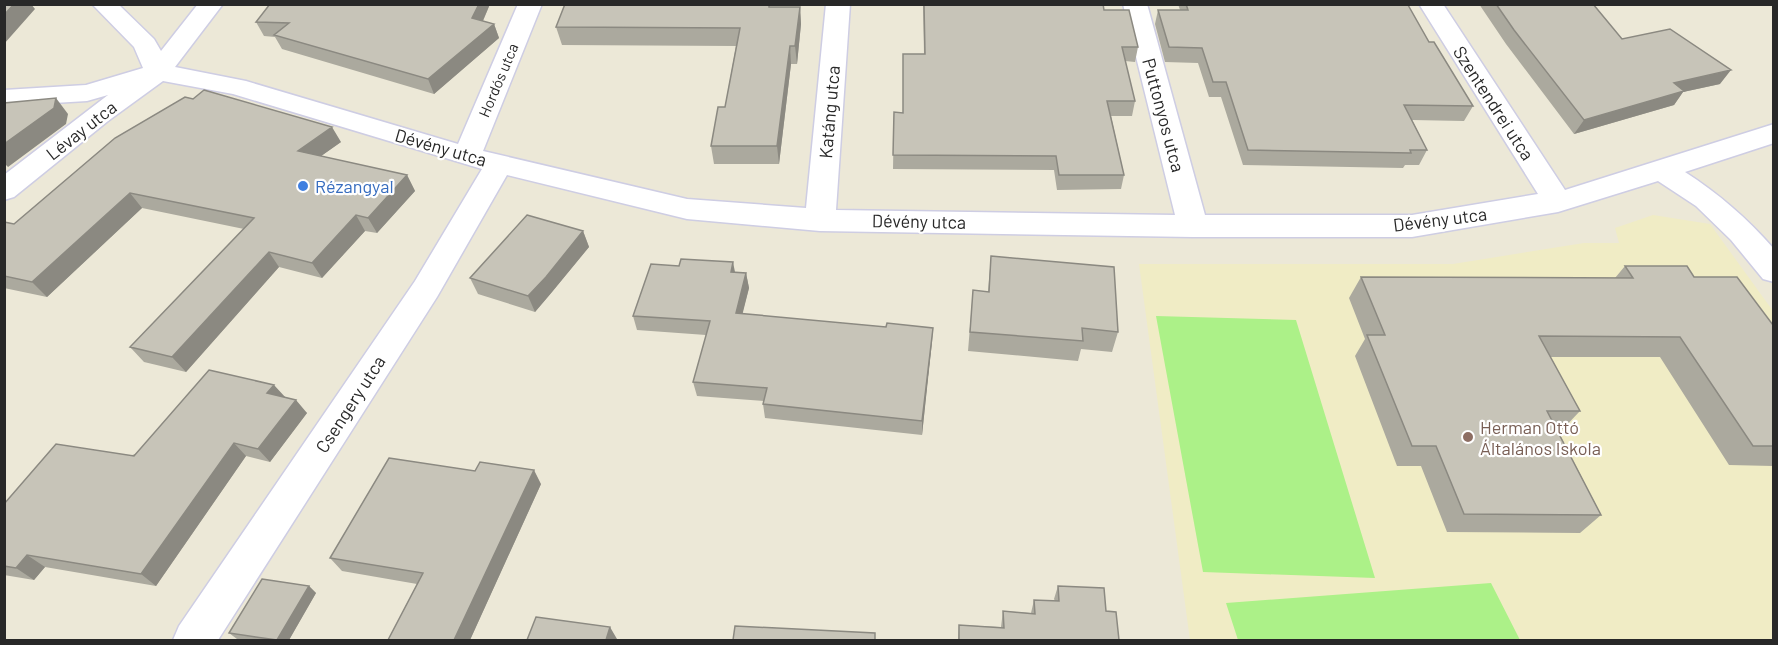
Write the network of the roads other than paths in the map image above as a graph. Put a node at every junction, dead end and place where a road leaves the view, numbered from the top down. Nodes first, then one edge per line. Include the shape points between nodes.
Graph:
1 (104, 4) edge
2 (211, 4) edge
3 (530, 4) edge
4 (838, 4) edge
5 (1135, 4) edge
6 (1431, 4) edge
7 (159, 72) junction
8 (4, 98) edge
9 (1773, 134) edge
10 (483, 160) junction
11 (1660, 169) junction
12 (4, 190) edge
13 (1558, 202) junction
14 (820, 220) junction
15 (1193, 226) junction
16 (1773, 272) edge
17 (194, 640) edge

1 - 7 street via 145,44
2 - 7 street, Lévay utca
3 - 10 street, Hordós utca
4 - 14 street, Katáng utca
5 - 15 street, Puttonyos utca
6 - 13 street, Szentendrei utca
7 - 8 street via 87,93
7 - 10 street, Dévény utca via 237,87
7 - 12 street, Lévay utca
9 - 11 street, Dévény utca
10 - 14 street, Dévény utca via 687,209
10 - 17 street, Csengery utca via 426,289
11 - 13 street, Dévény utca
11 - 16 street via 1706,199 1742,231
13 - 15 street, Dévény utca via 1412,226
14 - 15 street, Dévény utca

